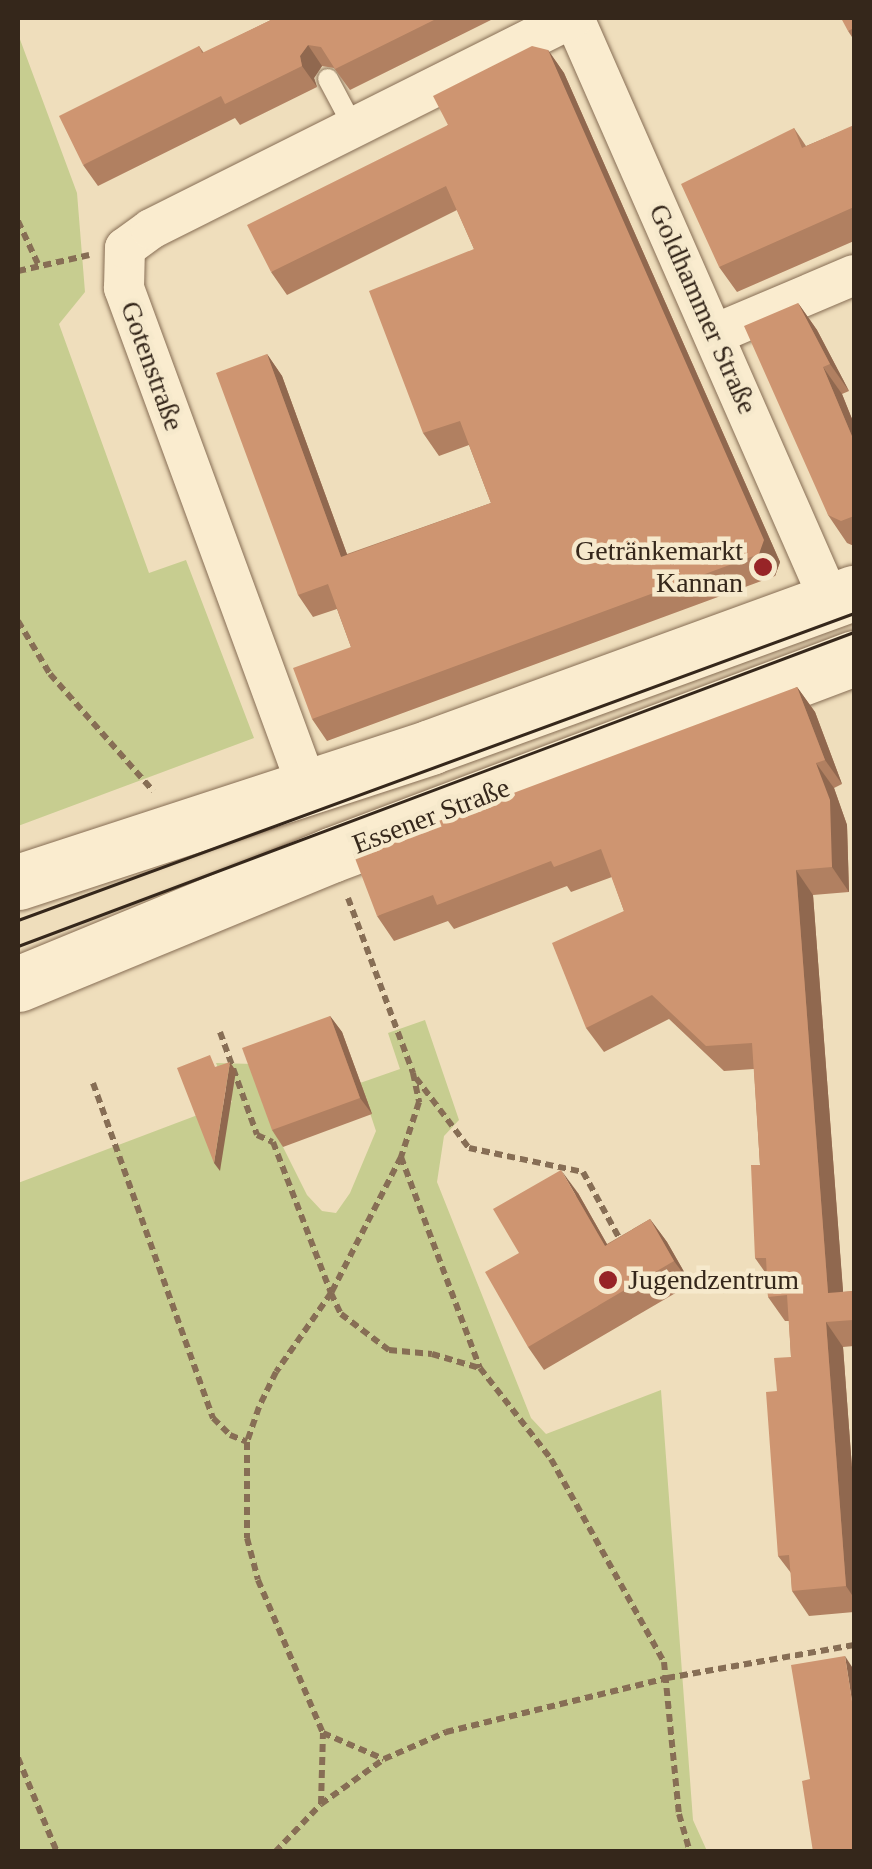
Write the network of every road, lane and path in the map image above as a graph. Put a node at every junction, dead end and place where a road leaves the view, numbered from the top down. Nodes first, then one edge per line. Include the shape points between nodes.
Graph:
1 (574, 18) edge
2 (328, 79) edge
3 (354, 128) junction
4 (18, 221) edge
5 (125, 248) junction
6 (38, 264) junction
7 (18, 271) edge
8 (854, 274) edge
9 (716, 334) junction
10 (842, 597) edge
11 (18, 621) edge
12 (852, 665) edge
13 (146, 780) dead end
14 (306, 786) junction
15 (331, 855) junction
16 (18, 882) edge
17 (18, 984) edge
18 (220, 1032) dead end
19 (413, 1073) junction
20 (92, 1083) dead end
21 (401, 1157) junction
22 (626, 1250) edge
23 (330, 1293) junction
24 (480, 1368) junction
25 (247, 1442) junction
26 (854, 1645) edge
27 (668, 1678) junction
28 (323, 1734) junction
29 (18, 1758) edge
30 (384, 1759) junction
31 (322, 1804) junction
32 (57, 1852) edge
33 (275, 1852) edge
34 (690, 1852) edge

1 - 3 street
1 - 9 street, Goldhammer Straße
2 - 3 lane
3 - 5 street
4 - 6 path
5 - 6 path
5 - 14 street, Gotenstraße via 124,288
6 - 7 path
8 - 9 street
9 - 10 street, Goldhammer Straße
10 - 12 main road, Essener Straße
10 - 14 main road
11 - 13 path via 50,674
12 - 15 main road, Essener Straße
14 - 16 main road
15 - 17 main road, Essener Straße
15 - 19 path
18 - 23 path via 257,1135 274,1142
19 - 21 path via 419,1102
19 - 22 path via 469,1148 583,1172
20 - 25 path via 214,1418
21 - 23 path
21 - 24 path
23 - 24 path via 341,1314 389,1350
23 - 25 path via 276,1372
24 - 27 path via 551,1459
25 - 28 path via 247,1538
26 - 27 path
27 - 30 path via 446,1732
27 - 34 path via 679,1814
28 - 30 path
28 - 31 path
29 - 32 path
30 - 31 path
31 - 33 path

